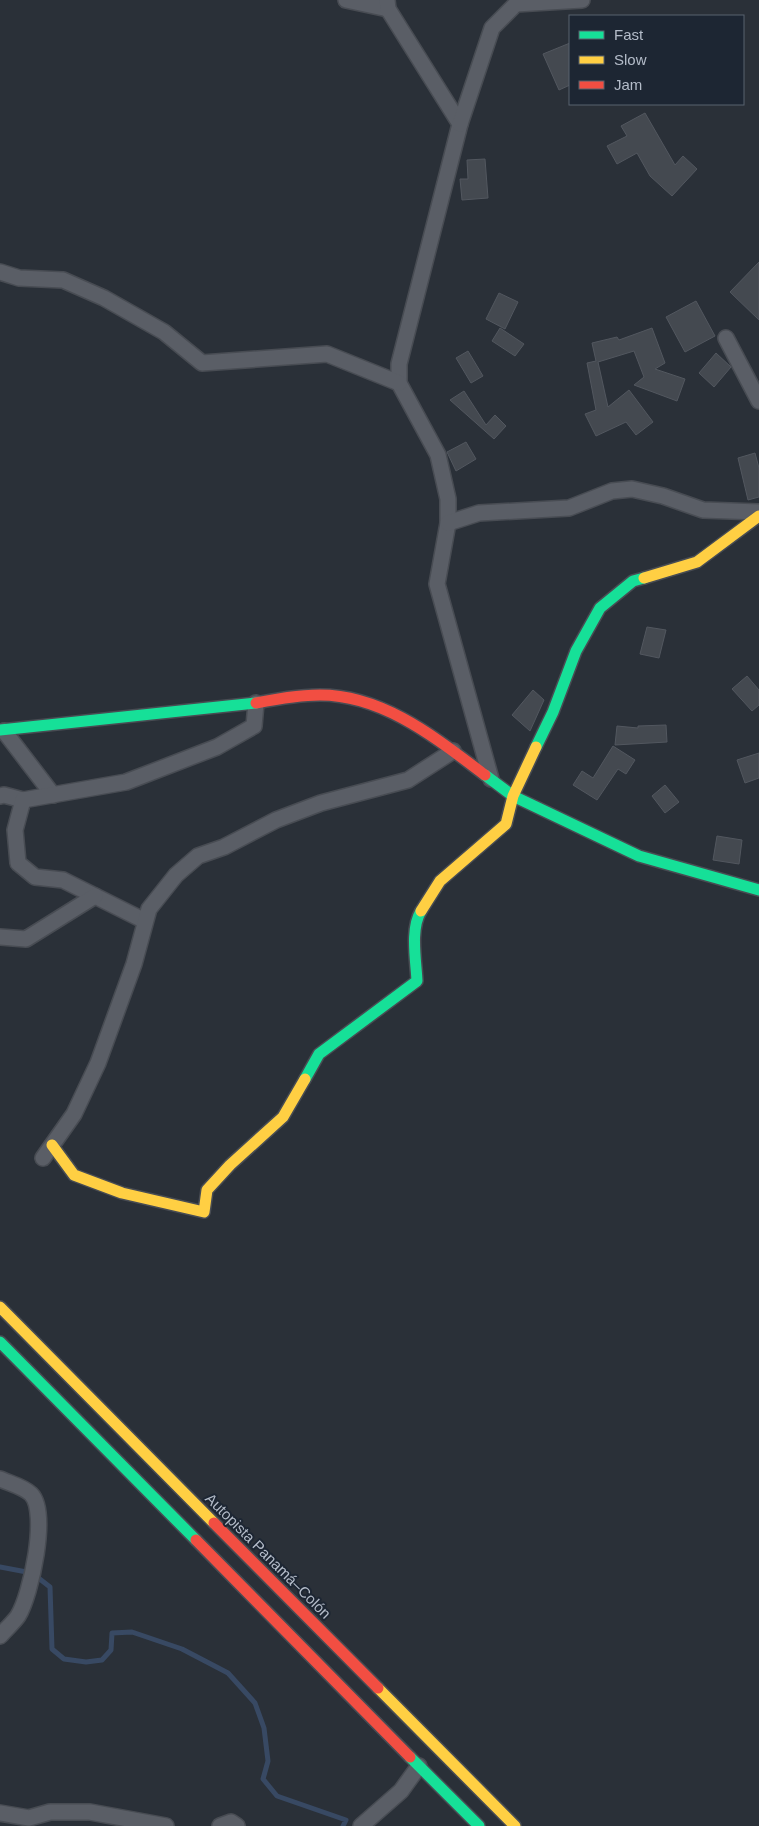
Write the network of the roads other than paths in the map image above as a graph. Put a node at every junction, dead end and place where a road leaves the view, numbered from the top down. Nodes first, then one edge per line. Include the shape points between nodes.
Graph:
1 (346, 0) edge
2 (582, 0) edge
3 (388, 4) edge
4 (460, 124) junction
5 (0, 272) edge
6 (726, 338) dead end
7 (400, 383) junction
8 (759, 401) edge
9 (759, 514) edge
10 (448, 522) junction
11 (256, 703) junction
12 (2, 731) edge
13 (453, 751) junction
14 (490, 779) junction
15 (53, 795) junction
16 (0, 796) edge
17 (513, 796) junction
18 (23, 800) junction
19 (759, 890) edge
20 (95, 896) junction
21 (145, 921) junction
22 (0, 937) edge
23 (52, 1145) junction
24 (43, 1158) dead end
25 (0, 1307) edge
26 (0, 1342) edge
27 (0, 1479) edge
28 (0, 1636) edge
29 (419, 1766) junction
30 (0, 1813) edge
31 (166, 1826) edge
32 (220, 1826) edge
33 (237, 1826) edge
34 (361, 1826) edge
35 (479, 1826) edge
36 (515, 1826) edge

1 - 3 street
2 - 4 street via 516,4 492,28
3 - 4 street
4 - 7 street via 399,364
5 - 7 street via 19,278 64,280 104,298 164,332 202,363 327,354
6 - 8 street
7 - 10 street via 438,455 448,499
9 - 10 street via 703,510 632,489 612,491 569,508 479,513
9 - 17 main road via 696,562 633,581 600,608 576,651 553,712
10 - 14 street via 437,584
11 - 12 main road
11 - 13 main road via 321,695 350,698 421,727
11 - 15 street via 254,726 216,747 126,782
12 - 15 street
13 - 14 main road
13 - 21 street via 408,780 321,803 198,856 176,875 149,908
14 - 17 main road
15 - 18 street
16 - 18 street
17 - 19 main road via 639,856
17 - 23 main road via 506,824 440,881 417,917 414,947 417,981 319,1054 284,1117 230,1165 208,1190 204,1212 122,1193 74,1174
18 - 20 street via 15,830 18,863 35,877 63,880
20 - 21 street
20 - 22 street via 26,939
21 - 23 street via 134,964 98,1063 74,1114
23 - 24 street
25 - 36 main road, Autopista Panamá–Colón
26 - 29 main road
27 - 28 street via 30,1493 38,1504 37,1556 26,1595 18,1616
29 - 34 street via 401,1791
29 - 35 main road
30 - 31 street via 30,1818 50,1812 90,1812
32 - 33 street via 231,1822

